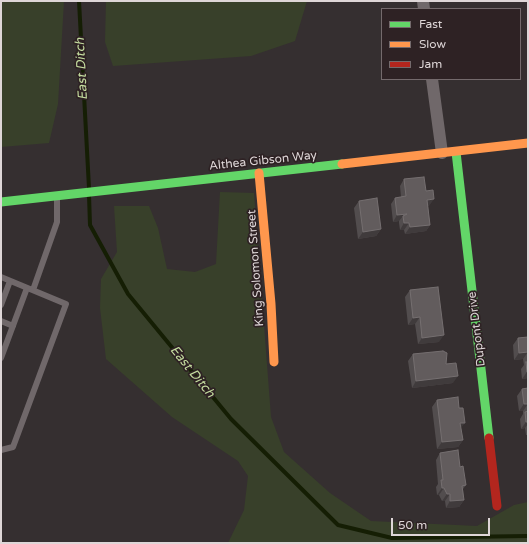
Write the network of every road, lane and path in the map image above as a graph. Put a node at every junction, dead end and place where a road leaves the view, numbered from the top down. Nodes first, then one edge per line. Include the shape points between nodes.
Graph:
1 (432, 80) edge
2 (528, 143) edge
3 (456, 152) junction
4 (442, 153) junction
5 (259, 173) junction
6 (57, 196) junction
7 (1, 202) edge
8 (1, 277) edge
9 (10, 281) junction
10 (30, 289) junction
11 (1, 305) edge
12 (1, 321) edge
13 (13, 326) junction
14 (1, 358) edge
15 (274, 362) dead end
16 (1, 450) edge
17 (497, 506) dead end

1 - 4 street
2 - 3 street, Althea Gibson Way
3 - 4 street, Althea Gibson Way
3 - 17 street, Dupont Drive
4 - 5 street, Althea Gibson Way
5 - 6 street, Althea Gibson Way
5 - 15 street, King Solomon Street
6 - 7 street, Althea Gibson Way
6 - 10 lane via 56,222
8 - 9 lane
9 - 10 lane
9 - 11 lane
10 - 13 lane
10 - 16 lane via 66,304 13,447
12 - 13 lane
13 - 14 lane

